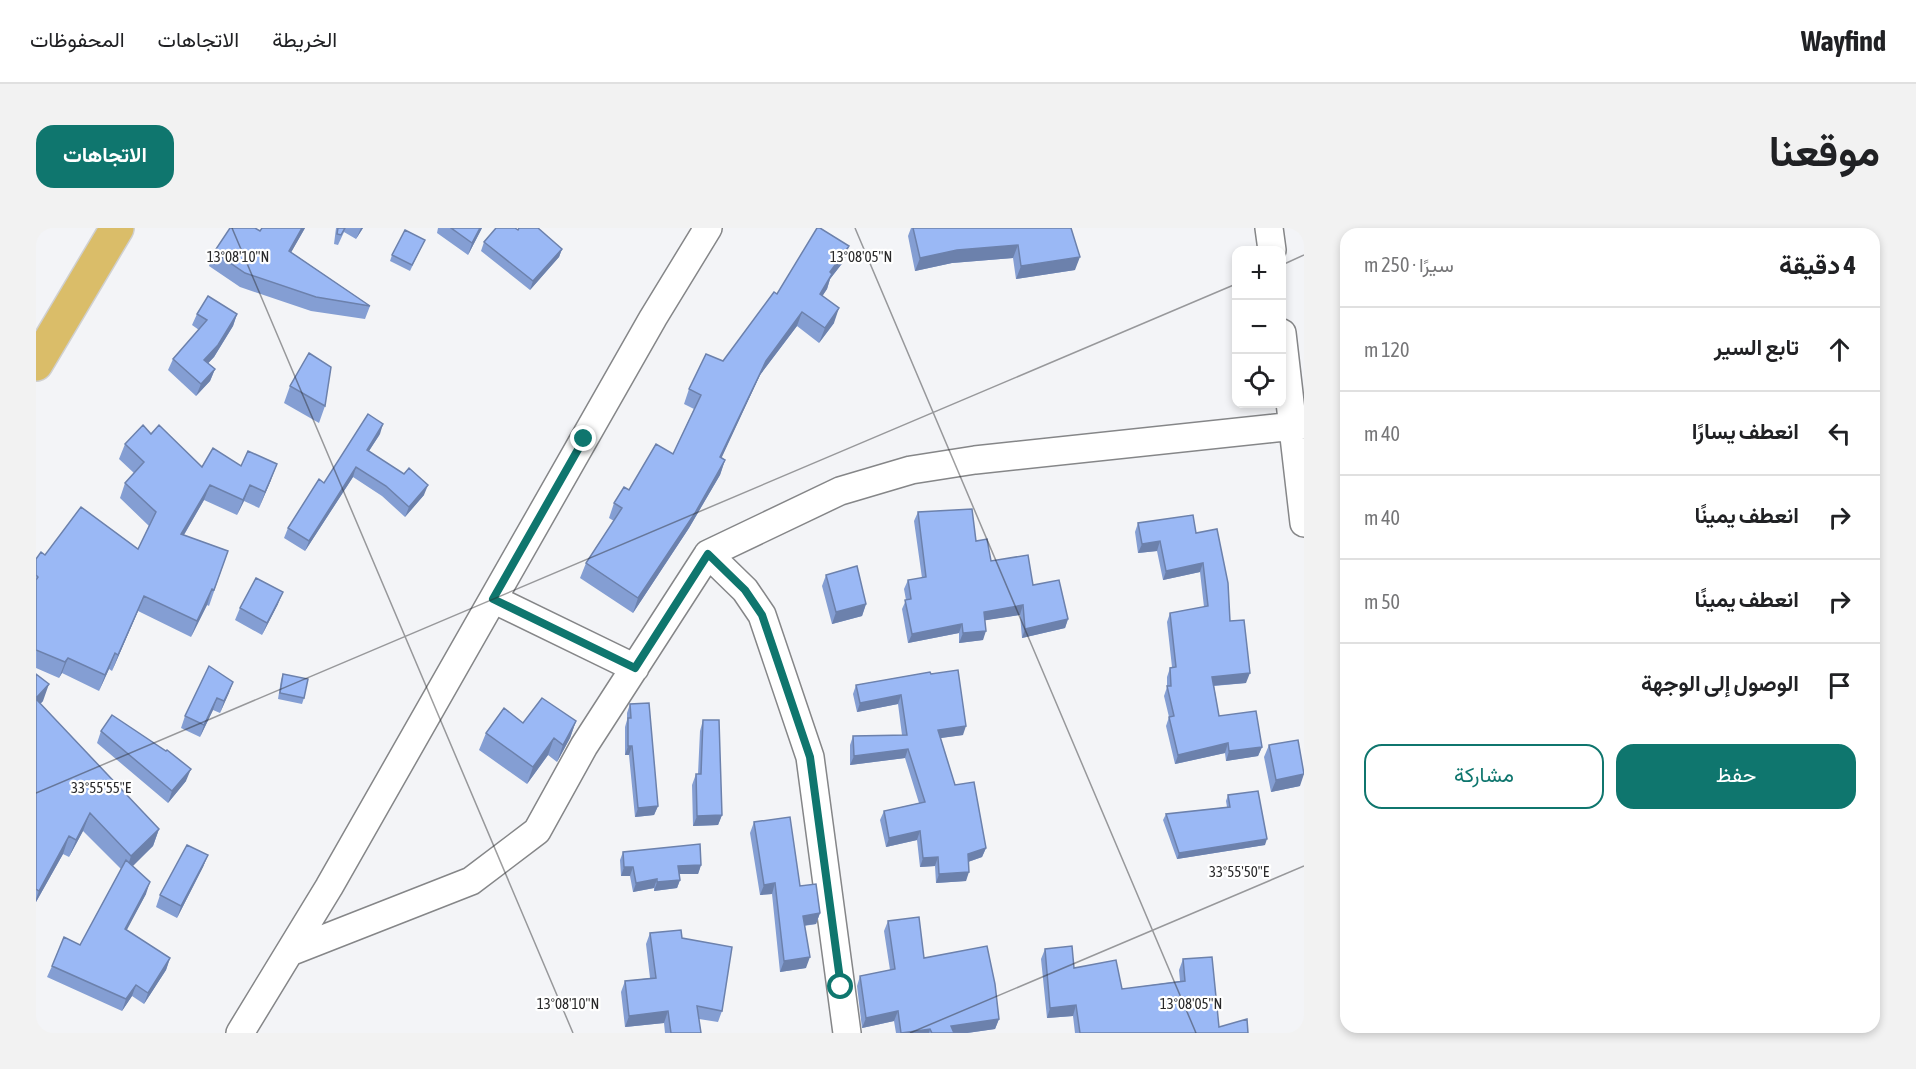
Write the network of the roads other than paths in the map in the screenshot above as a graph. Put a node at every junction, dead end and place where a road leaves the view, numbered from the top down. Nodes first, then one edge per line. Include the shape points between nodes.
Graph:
1 (117, 228) edge
2 (708, 228) edge
3 (1269, 228) edge
4 (1271, 246) edge
5 (1285, 354) edge
6 (36, 364) edge
7 (1298, 426) edge
8 (1304, 523) edge
9 (708, 554) junction
10 (493, 599) junction
11 (635, 668) junction
12 (290, 952) junction
13 (240, 1033) edge
14 (848, 1033) edge

1 - 6 highway
2 - 10 street
3 - 4 street
5 - 7 street
7 - 8 street
7 - 9 street via 911,470 840,491
9 - 11 street
9 - 14 street via 745,590 762,615 810,757
10 - 11 street
10 - 12 street
11 - 12 street via 584,746 537,831 471,881
12 - 13 street

